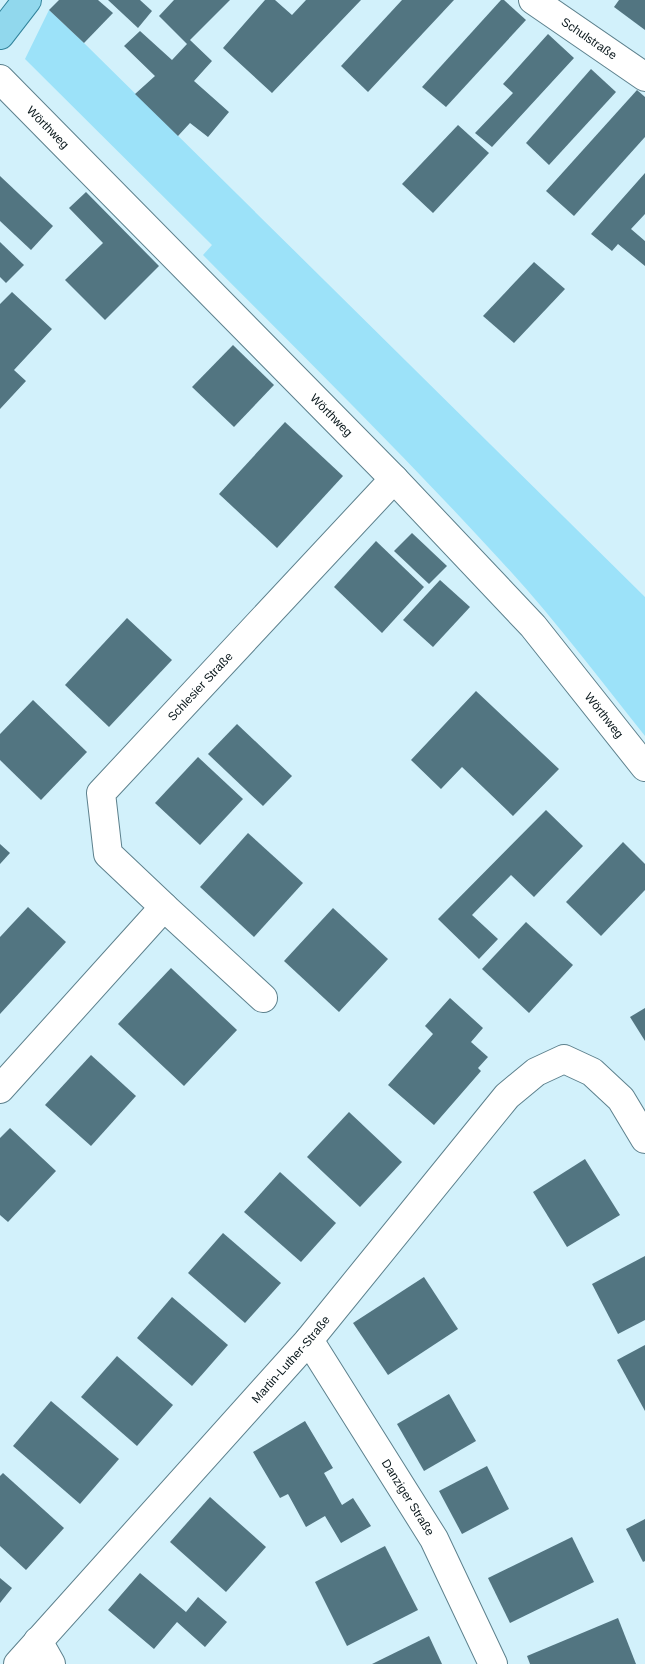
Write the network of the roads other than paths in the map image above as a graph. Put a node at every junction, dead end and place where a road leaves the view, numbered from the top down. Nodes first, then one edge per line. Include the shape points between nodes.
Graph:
1 (27, 0) edge
2 (536, 1) edge
3 (0, 35) edge
4 (645, 77) edge
5 (0, 78) edge
6 (394, 479) junction
7 (645, 768) edge
8 (164, 907) junction
9 (262, 998) dead end
10 (0, 1089) edge
11 (645, 1140) edge
12 (309, 1340) junction
13 (45, 1653) edge
14 (18, 1664) edge
15 (493, 1664) edge

1 - 3 main road
2 - 4 street, Schulstraße
5 - 6 street, Wörthweg
6 - 7 street, Wörthweg via 532,626
6 - 8 street, Schlesier Straße via 101,793 108,854
8 - 9 street, Schlesier Straße
8 - 10 street
11 - 12 street, Martin-Luther-Straße via 621,1099 592,1072 564,1059 536,1072 507,1096
12 - 13 street, Martin-Luther-Straße
12 - 15 street, Danziger Straße via 434,1539
13 - 14 street, Martin-Luther-Straße

